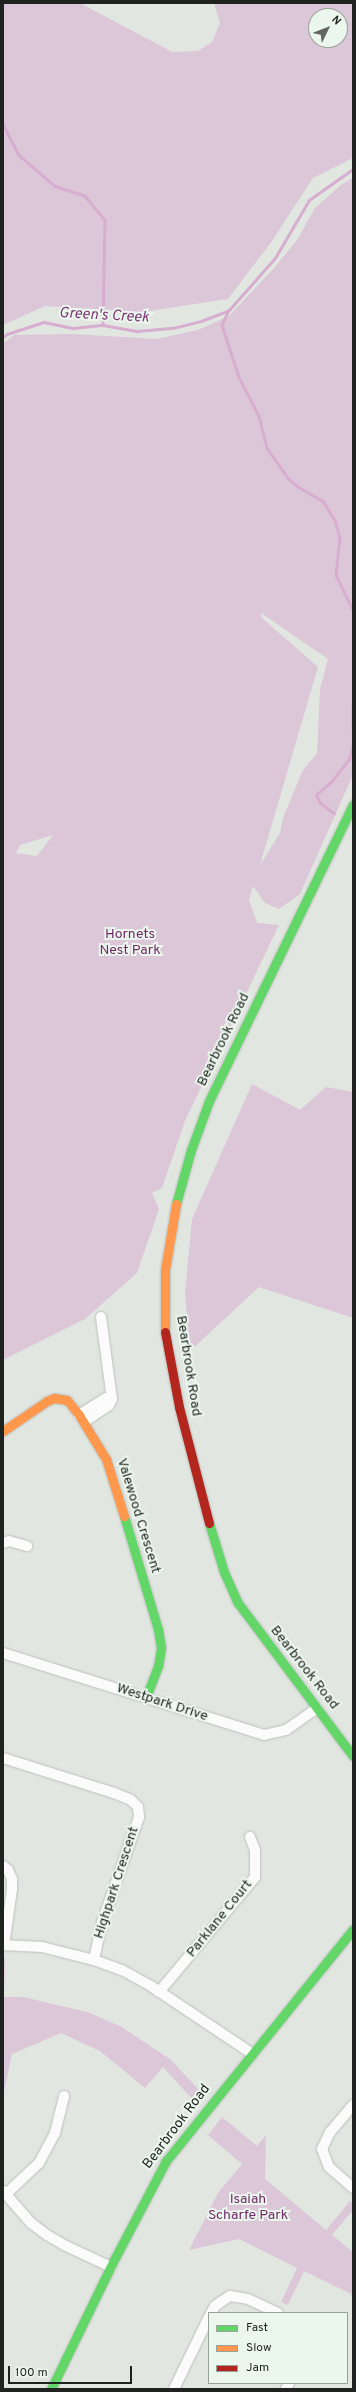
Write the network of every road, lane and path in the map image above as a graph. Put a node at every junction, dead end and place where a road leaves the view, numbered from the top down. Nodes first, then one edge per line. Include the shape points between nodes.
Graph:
1 (353, 805) edge
2 (101, 1317) dead end
3 (82, 1419) junction
4 (3, 1431) edge
5 (3, 1543) edge
6 (27, 1546) dead end
7 (3, 1653) edge
8 (146, 1697) junction
9 (316, 1709) junction
10 (353, 1756) edge
11 (3, 1758) edge
12 (250, 1837) dead end
13 (3, 1866) edge
14 (353, 1929) edge
15 (4, 1945) edge
16 (94, 1960) junction
17 (159, 1992) junction
18 (251, 2053) junction
19 (64, 2096) dead end
20 (353, 2105) edge
21 (353, 2188) edge
22 (4, 2193) edge
23 (111, 2267) junction
24 (211, 2312) edge
25 (276, 2312) edge
26 (208, 2319) edge
27 (51, 2389) edge
28 (174, 2389) edge

1 - 9 street, Bearbrook Road via 210,1101 190,1150 173,1213 165,1270 165,1332 179,1407 224,1572 238,1603
2 - 3 street via 112,1399 106,1398
3 - 4 street, Valewood Crescent via 67,1400 54,1398
3 - 8 street, Valewood Crescent via 106,1459 158,1630 161,1648 158,1666
5 - 6 street via 9,1541
7 - 8 street, Westpark Drive
8 - 9 street, Westpark Drive via 264,1735 286,1730
9 - 10 street, Bearbrook Road via 337,1732
11 - 16 street, Highpark Crescent via 114,1793 131,1800 138,1807 139,1817 102,1922
12 - 17 street, Parklane Court via 255,1850 255,1877
13 - 15 street via 12,1879
14 - 18 street, Bearbrook Road
15 - 16 street via 42,1947
16 - 17 street via 122,1970
17 - 18 street
18 - 23 street, Bearbrook Road via 166,2162
19 - 22 street via 55,2133 39,2164
20 - 21 street via 330,2132 322,2149 329,2167
22 - 23 street via 47,2235
23 - 27 street, Bearbrook Road
24 - 25 street via 214,2306 230,2296 248,2299
26 - 28 street

